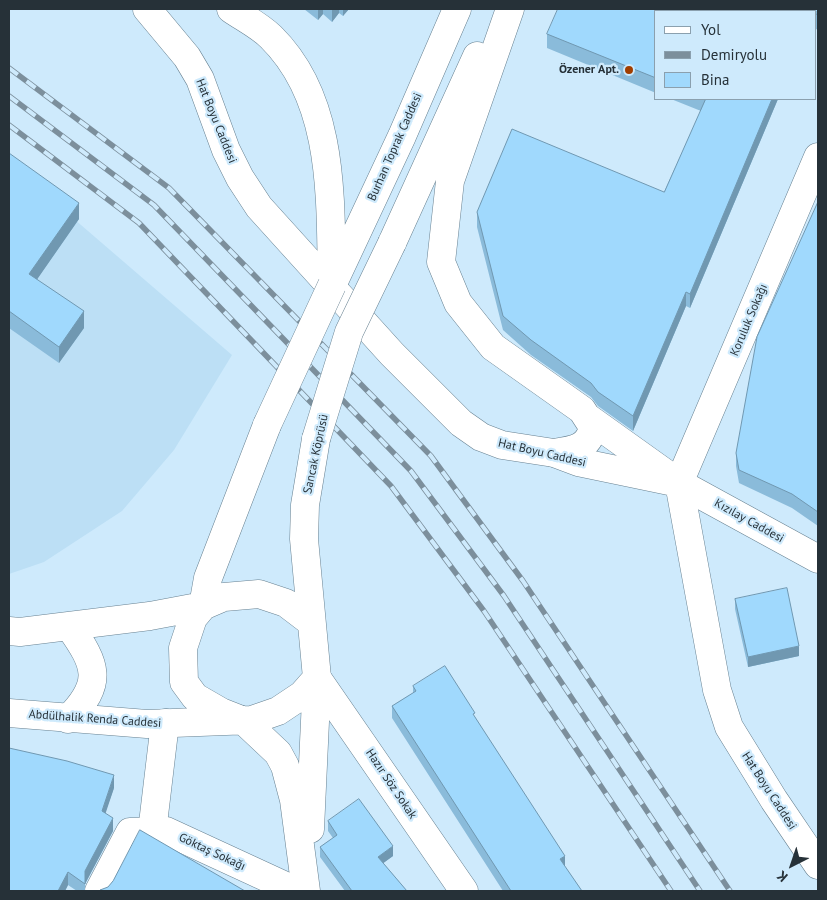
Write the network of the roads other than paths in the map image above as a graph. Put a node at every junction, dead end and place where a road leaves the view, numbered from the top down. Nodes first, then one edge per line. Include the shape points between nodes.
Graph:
1 (146, 9) edge
2 (231, 9) edge
3 (457, 9) edge
4 (499, 9) edge
5 (510, 9) edge
6 (818, 157) edge
7 (332, 285) junction
8 (588, 418) junction
9 (554, 453) junction
10 (679, 483) junction
11 (818, 559) edge
12 (203, 606) junction
13 (311, 622) junction
14 (69, 626) junction
15 (9, 631) edge
16 (317, 678) junction
17 (9, 713) edge
18 (68, 719) junction
19 (244, 721) junction
20 (165, 723) junction
21 (152, 832) junction
22 (818, 865) edge
23 (99, 891) edge
24 (296, 891) edge
25 (307, 891) edge
26 (464, 891) edge

1 - 9 main road, Hat Boyu Caddesi via 187,57 200,79 226,150 259,207 392,354 461,423 481,437 502,445
2 - 7 main road via 270,36 290,59 304,84 320,126 329,179
3 - 7 main road, Burhan Toprak Caddesi
4 - 13 main road, Sancak Köprüsü, bridge via 349,332 316,439 305,505 304,539
5 - 8 main road via 450,181 441,262 458,302 494,347 582,410
6 - 10 main road, Koruluk Sokağı
7 - 12 main road, bridge via 267,424 211,569
8 - 9 main road via 593,427 586,445
8 - 10 main road
9 - 10 main road, Hat Boyu Caddesi via 578,462
10 - 11 main road, Kızılay Caddesi
10 - 22 main road, Hat Boyu Caddesi via 717,690 729,727
12 - 13 main road via 224,597 259,594 286,603
12 - 14 main road
12 - 19 main road via 193,618 183,648 184,682 195,697
13 - 16 main road, Sancak Köprüsü
14 - 15 main road
14 - 18 main road via 84,647 93,670 92,687 84,702
16 - 19 main road, Abdülhalik Renda Caddesi via 302,695 278,711
16 - 25 main road, Sancak Köprüsü
16 - 26 main road, Hazır Söz Sokak
17 - 18 main road, Abdülhalik Renda Caddesi
18 - 20 main road, Abdülhalik Renda Caddesi
19 - 20 main road, Abdülhalik Renda Caddesi
19 - 25 main road via 268,742 285,766 294,800
20 - 21 main road
21 - 23 main road, Göktaş Sokağı via 130,832
21 - 24 main road, Göktaş Sokağı via 166,831

